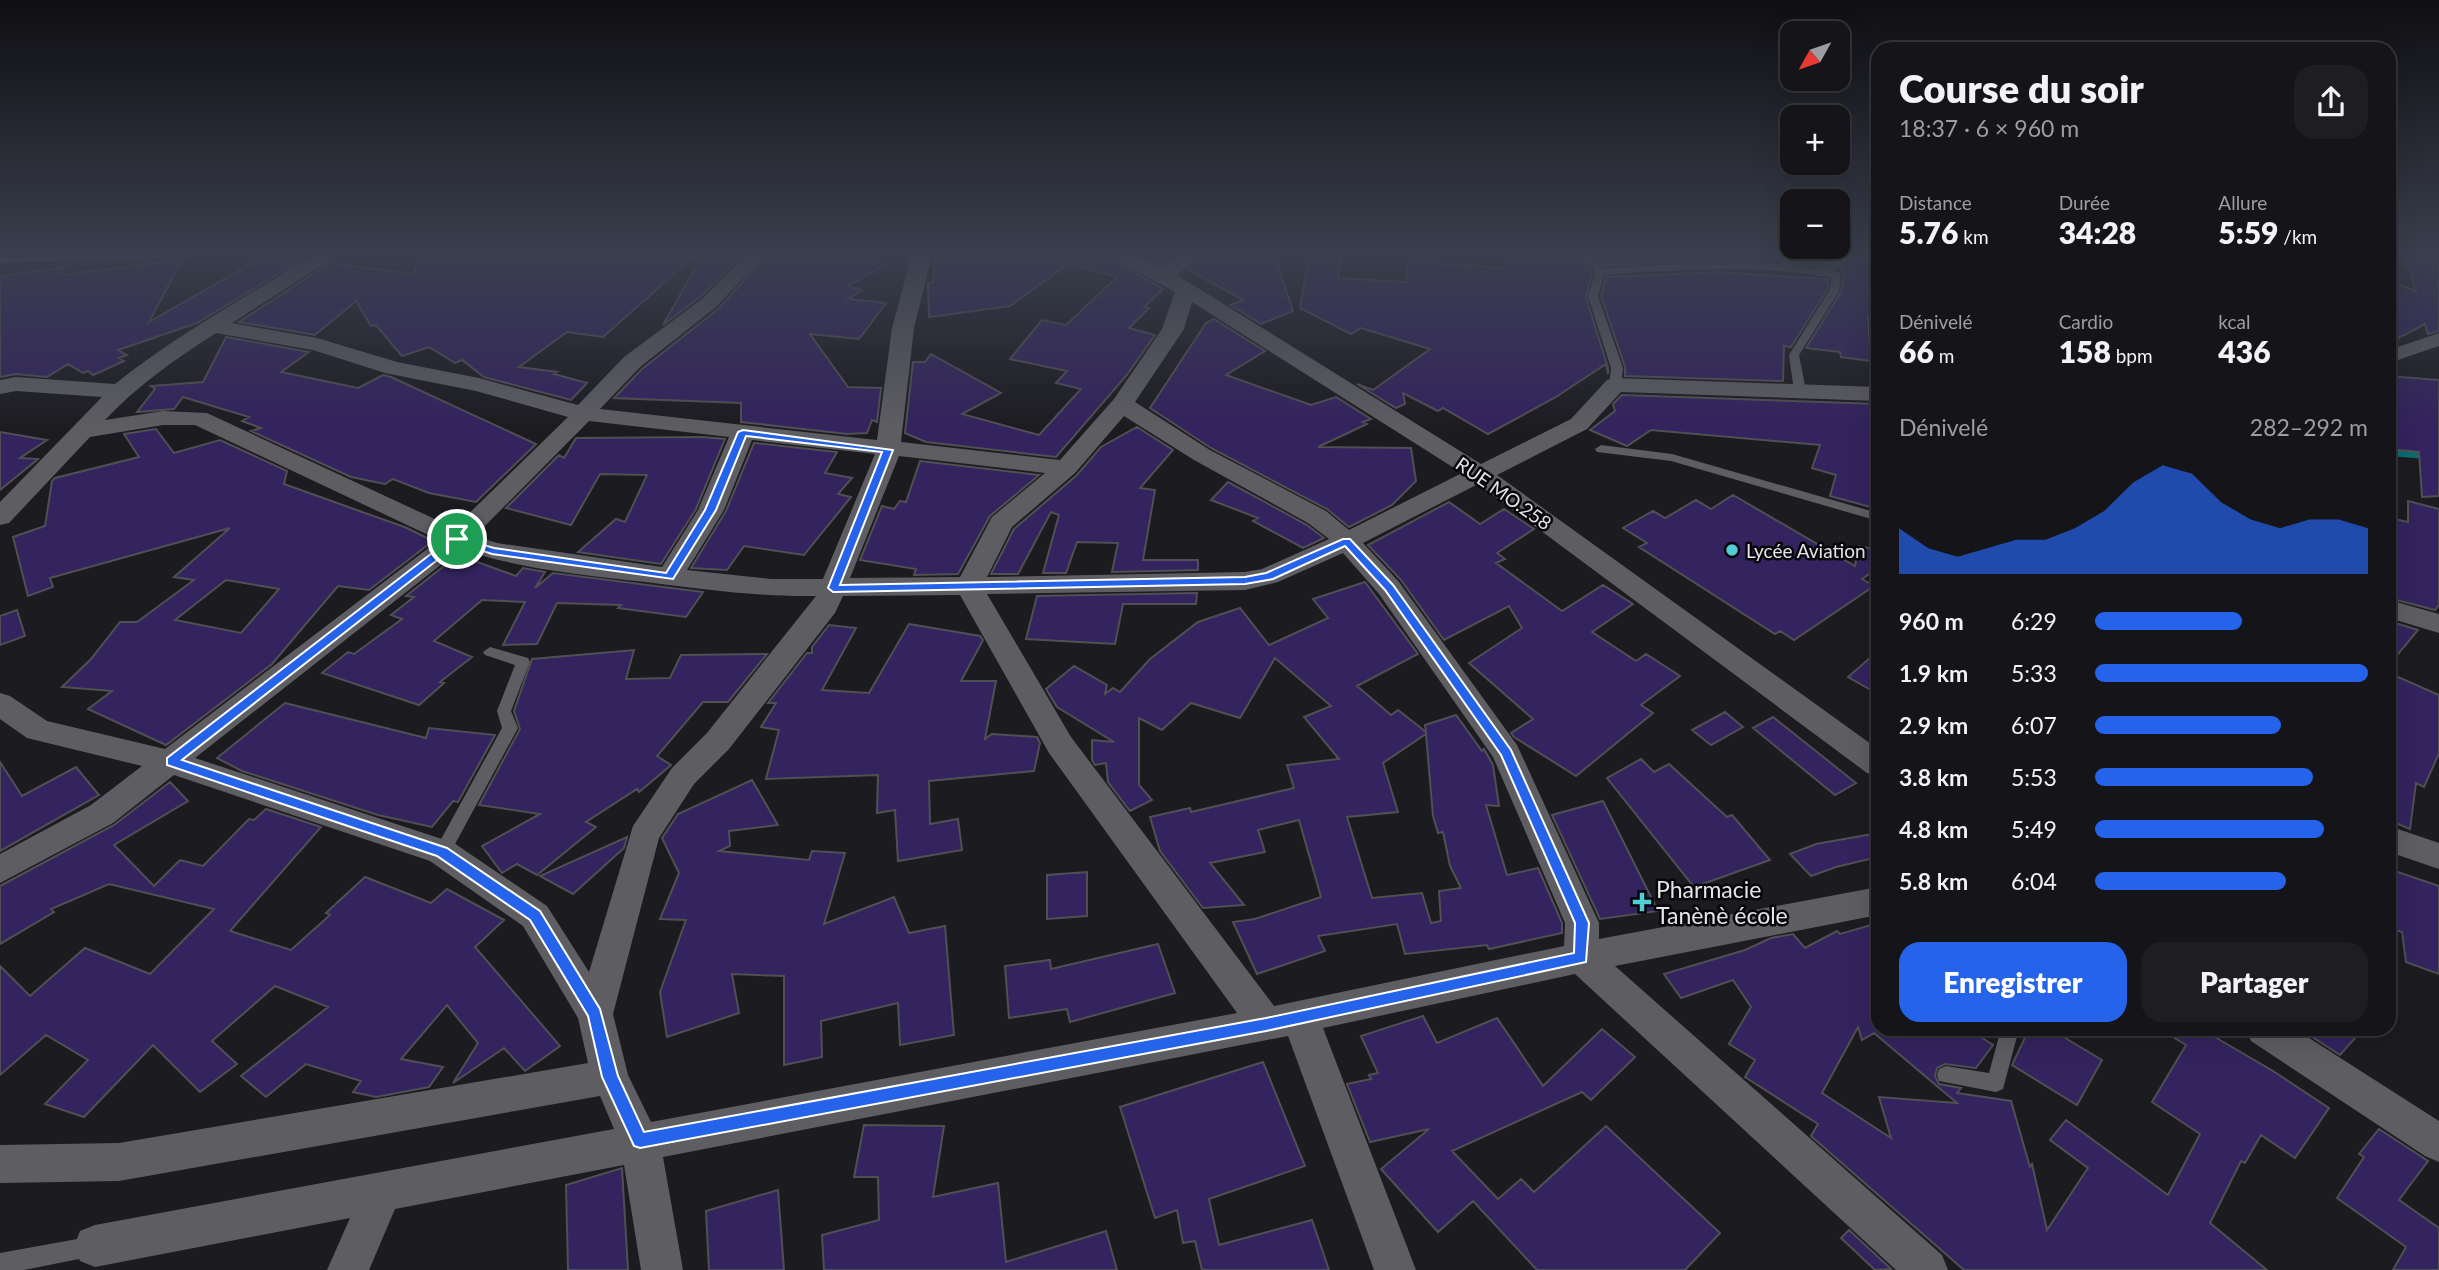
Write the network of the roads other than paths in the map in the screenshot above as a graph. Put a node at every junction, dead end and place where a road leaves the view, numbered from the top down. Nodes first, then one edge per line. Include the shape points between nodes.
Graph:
1 (236, 310) edge
2 (700, 310) edge
3 (908, 310) edge
4 (1174, 310) edge
5 (1220, 310) edge
6 (1598, 310) edge
7 (1821, 310) edge
8 (210, 326) junction
9 (2439, 339) edge
10 (2417, 345) junction
11 (2396, 354) edge
12 (2439, 356) edge
13 (1615, 385) junction
14 (0, 387) edge
15 (120, 391) junction
16 (1800, 391) junction
17 (1871, 394) edge
18 (1122, 404) junction
19 (584, 414) junction
20 (81, 431) junction
21 (743, 432) junction
22 (1601, 449) dead end
23 (888, 450) junction
24 (1066, 468) junction
25 (1480, 474) junction
26 (2, 512) edge
27 (1871, 515) edge
28 (457, 539) junction
29 (1347, 541) junction
30 (669, 577) junction
31 (969, 586) junction
32 (833, 588) junction
33 (2396, 611) edge
34 (2439, 624) edge
35 (490, 652) dead end
36 (0, 704) edge
37 (1871, 760) edge
38 (171, 762) junction
39 (2396, 841) edge
40 (442, 852) junction
41 (2439, 856) edge
42 (0, 870) edge
43 (1871, 902) edge
44 (1581, 958) junction
45 (595, 1014) junction
46 (1283, 1021) junction
47 (2008, 1036) edge
48 (2275, 1036) edge
49 (1947, 1075) dead end
50 (610, 1077) junction
51 (640, 1141) junction
52 (2439, 1143) edge
53 (0, 1164) edge
54 (383, 1190) junction
55 (95, 1246) joint
56 (0, 1264) edge
57 (348, 1270) edge
58 (662, 1270) edge
59 (1395, 1270) edge
60 (1927, 1270) edge

1 - 8 street
2 - 19 street via 632,362
3 - 23 street
4 - 18 street via 1173,329
5 - 25 street, RUE MO.258
6 - 13 lane via 1617,368
7 - 16 lane via 1794,355
8 - 15 street
8 - 19 street via 317,344 393,368
9 - 10 street
10 - 11 street
10 - 12 street
13 - 16 street
13 - 25 street via 1579,424
14 - 15 street via 16,384
15 - 20 street
16 - 17 street
18 - 24 street
18 - 29 street via 1202,455 1317,517
19 - 21 street
19 - 28 street
20 - 26 street
20 - 28 street via 163,418 199,418
21 - 23 street
21 - 30 street via 710,510
22 - 27 lane via 1672,458
23 - 24 street
23 - 32 street
24 - 31 street via 1001,523
25 - 29 street
25 - 37 street, RUE MO.258
28 - 30 street via 492,551
28 - 38 street
29 - 31 street via 1269,576 1245,581
29 - 44 street via 1389,587 1506,753 1582,923
30 - 32 street via 771,588
31 - 32 street
31 - 46 street via 1060,745
32 - 45 street via 825,607 718,741 683,776 644,835
33 - 34 street
35 - 40 lane via 523,662 504,710 510,728
36 - 38 street via 38,730
38 - 40 street
38 - 42 street via 102,814
39 - 41 street
40 - 45 street via 535,916
43 - 44 street
44 - 46 street
44 - 60 street
45 - 50 street
46 - 51 street
46 - 59 street
47 - 49 lane via 1996,1083
48 - 52 street
50 - 51 street
50 - 53 street via 119,1162
51 - 54 street
51 - 58 street
54 - 55 street
54 - 57 street
55 - 56 lane

